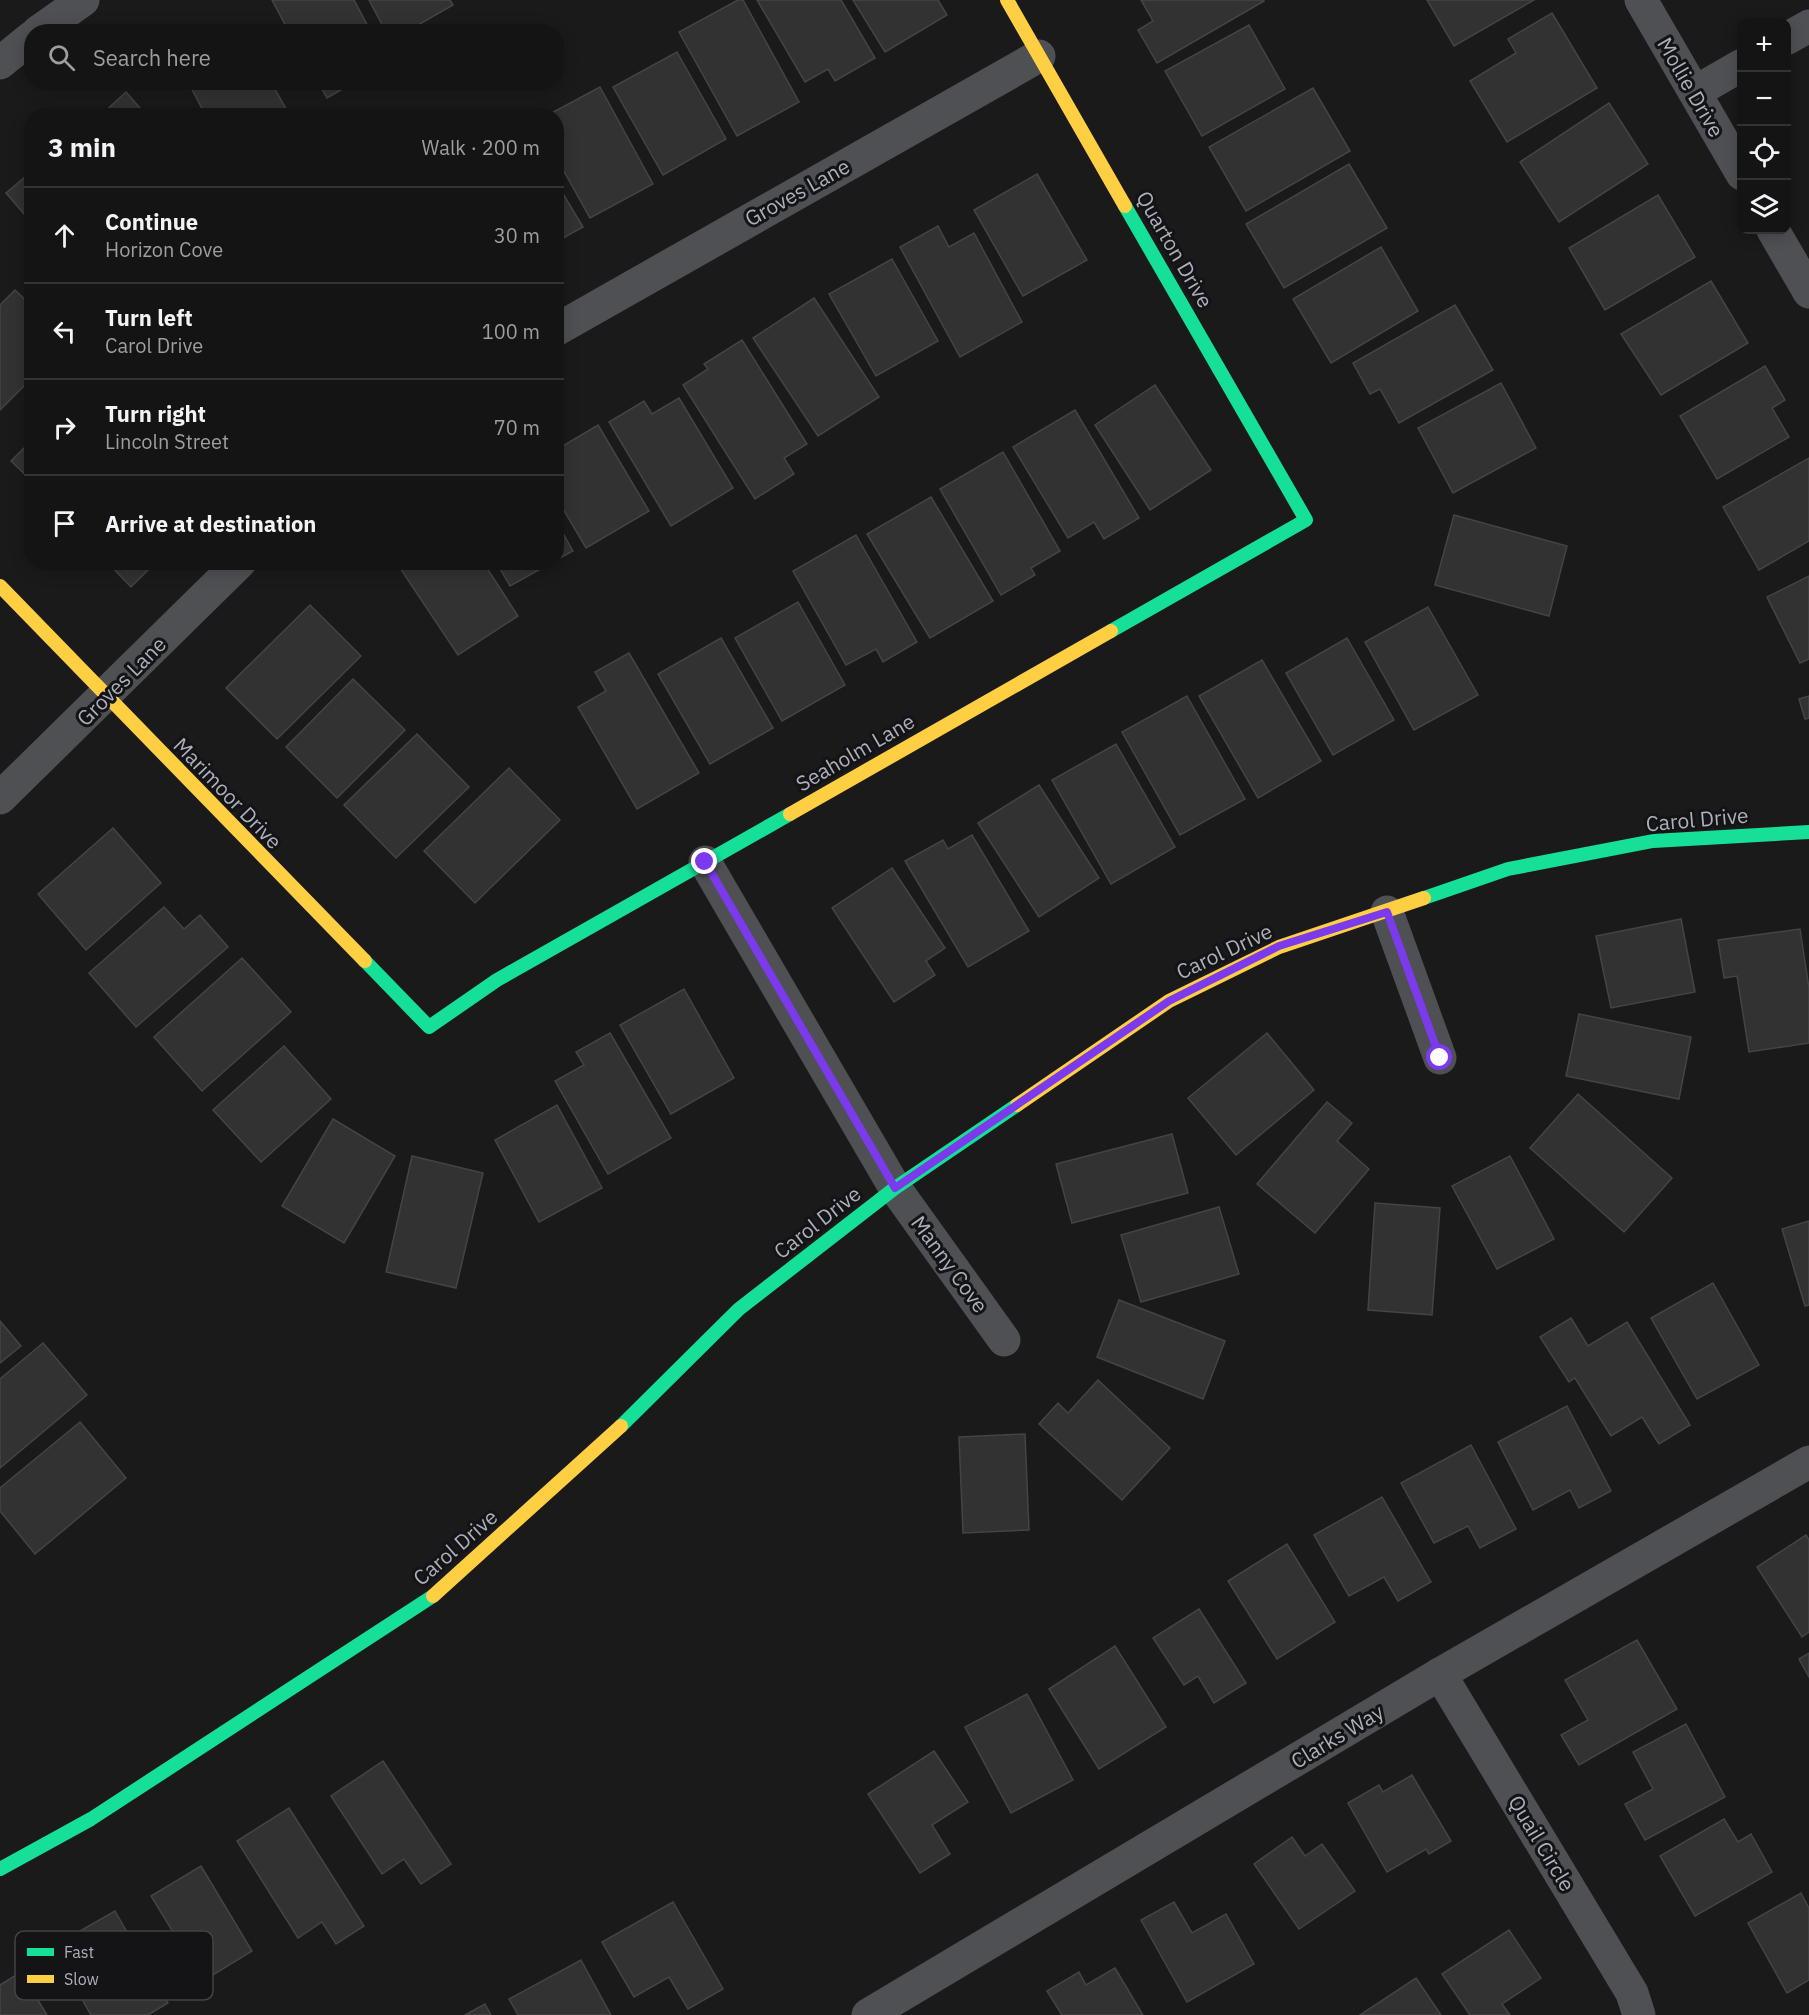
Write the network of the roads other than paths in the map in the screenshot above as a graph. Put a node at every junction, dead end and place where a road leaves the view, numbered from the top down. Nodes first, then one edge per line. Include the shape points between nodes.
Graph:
1 (83, 0) edge
2 (1007, 0) edge
3 (1641, 0) edge
4 (49, 24) edge
5 (1809, 26) edge
6 (1791, 36) edge
7 (24, 44) edge
8 (1039, 56) junction
9 (0, 63) edge
10 (1737, 68) edge
11 (1695, 93) junction
12 (1737, 165) edge
13 (1775, 234) edge
14 (1809, 292) edge
15 (564, 325) edge
16 (1306, 520) joint
17 (232, 570) edge
18 (0, 586) edge
19 (105, 697) junction
20 (0, 798) edge
21 (1809, 832) edge
22 (705, 862) junction
23 (1387, 912) junction
24 (429, 1027) joint
25 (1440, 1058) dead end
26 (895, 1188) junction
27 (1004, 1340) dead end
28 (1809, 1462) edge
29 (1440, 1674) junction
30 (0, 1869) edge
31 (868, 2015) edge
32 (1639, 2015) edge

1 - 4 street
2 - 8 street, Quarton Drive
3 - 11 street, Mollie Drive
5 - 6 street
7 - 9 street
8 - 15 street, Groves Lane
8 - 16 street, Quarton Drive
10 - 11 street
11 - 12 street, Mollie Drive
13 - 14 street
16 - 22 street, Seaholm Lane
17 - 19 street, Groves Lane
18 - 19 street, Marimoor Drive
19 - 20 street, Groves Lane
19 - 24 street, Marimoor Drive
21 - 23 street, Carol Drive via 1653,841 1508,869
22 - 24 street, Seaholm Lane via 497,980
22 - 26 street, Manny Cove
23 - 25 street
23 - 26 street, Carol Drive via 1279,946 1169,1001
26 - 27 street, Manny Cove
26 - 30 street, Carol Drive via 739,1309 654,1396 435,1595 91,1819
28 - 29 street, Clarks Way
29 - 31 street, Clarks Way
29 - 32 street, Quail Circle via 1632,1993

